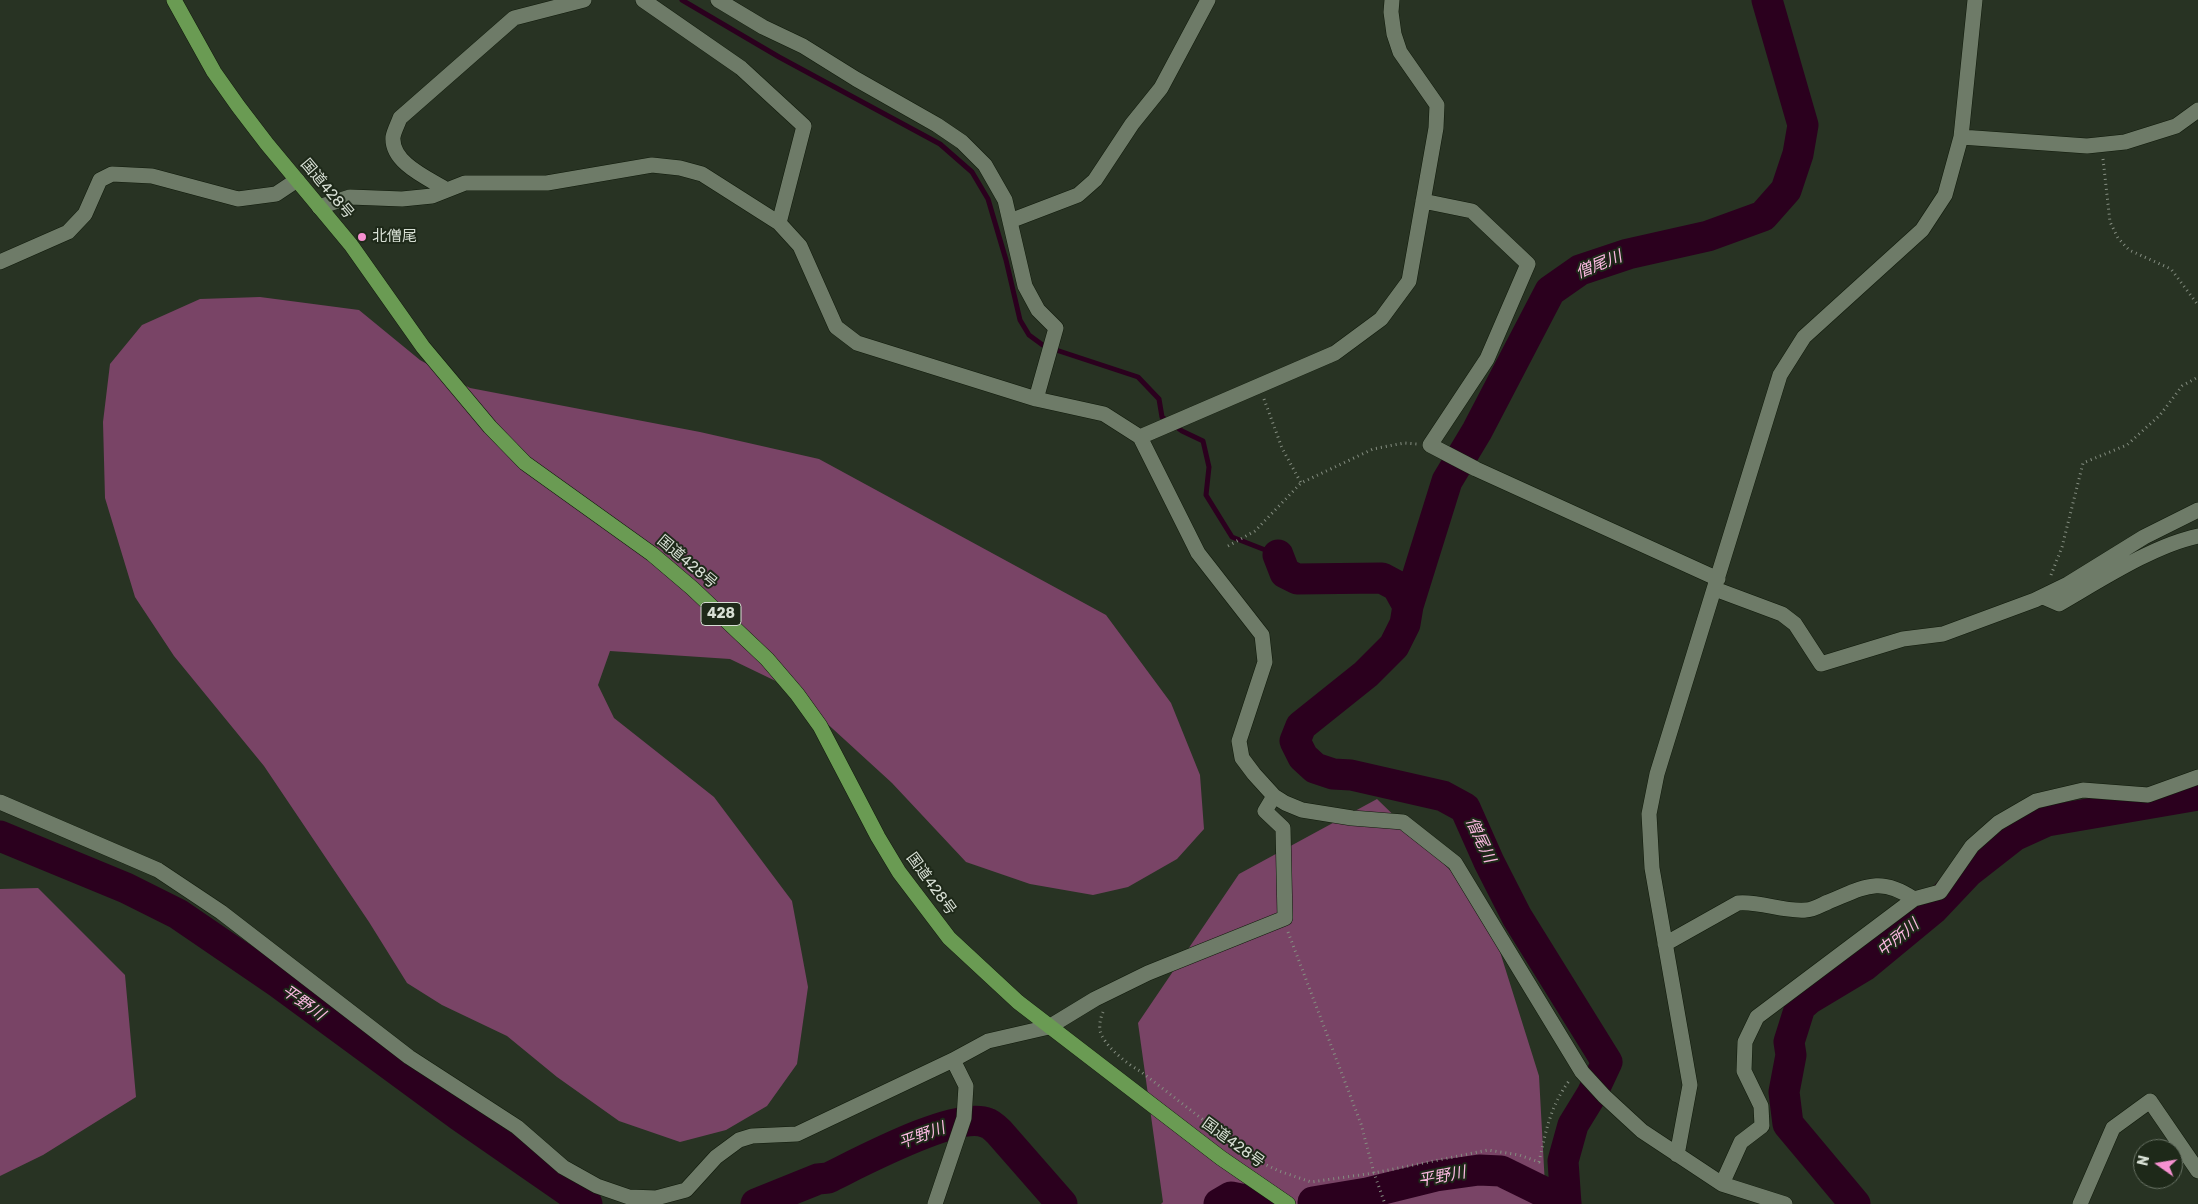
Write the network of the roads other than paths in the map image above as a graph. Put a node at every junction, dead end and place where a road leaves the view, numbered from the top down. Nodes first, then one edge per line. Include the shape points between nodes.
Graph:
1 (174, 0) edge
2 (584, 0) edge
3 (643, 0) edge
4 (718, 0) edge
5 (1208, 0) edge
6 (1392, 0) edge
7 (1975, 0) edge
8 (2198, 110) edge
9 (1961, 137) junction
10 (297, 180) junction
11 (446, 190) junction
12 (1423, 201) junction
13 (319, 206) junction
14 (1010, 221) junction
15 (779, 223) junction
16 (0, 262) edge
17 (1036, 399) junction
18 (1140, 437) junction
19 (2198, 510) edge
20 (2198, 536) edge
21 (1717, 584) junction
22 (2043, 596) junction
23 (2198, 777) edge
24 (1274, 796) junction
25 (0, 802) edge
26 (1914, 899) junction
27 (1665, 944) junction
28 (1049, 1026) junction
29 (953, 1060) junction
30 (1677, 1155) junction
31 (2198, 1170) edge
32 (1722, 1184) junction
33 (935, 1204) edge
34 (1288, 1204) edge
35 (1785, 1204) edge
36 (2080, 1204) edge

1 - 10 highway, 国道428号 / 428 via 214,72
2 - 11 street via 514,18 400,118 393,136 394,150 409,166
3 - 15 street via 741,68 804,126
4 - 14 street via 803,46 962,142 985,165 1004,200
5 - 14 street via 1161,88 1132,124 1095,180 1078,194
6 - 12 street via 1393,27 1400,52 1437,105
7 - 9 street
8 - 9 street via 2176,126 2125,142 2088,146
9 - 21 street via 1945,195 1922,230 1804,337 1780,375
10 - 13 highway, 国道428号 / 428
10 - 16 street via 276,194 238,199 152,176 112,174 100,180 85,214 68,232
11 - 13 street via 432,196 402,199 350,197
11 - 15 street via 465,183 547,183 652,166 680,168 702,174
12 - 18 street via 1408,282 1382,319 1335,353
12 - 21 street via 1472,211 1528,264 1487,359 1430,445
13 - 28 highway, 国道428号 / 428 via 424,347 490,427 525,463 652,554 767,659 820,726 898,872 923,905 949,938 976,964
14 - 17 street via 1026,286 1038,310 1056,328
15 - 17 street via 800,246 836,327 857,342
17 - 18 street via 1104,414
18 - 24 street via 1198,553 1262,635 1265,662 1239,740 1242,758
19 - 22 street via 2144,537
20 - 22 street via 2182,540 2115,571 2059,604
21 - 22 street via 1782,614 1795,624 1821,664 1903,639 1943,634
21 - 27 street via 1657,774 1649,814 1652,868
23 - 26 street via 2148,795 2083,790 2036,801 1998,823 1972,846 1940,892
24 - 28 street via 1265,811 1283,828 1285,918 1148,973
24 - 30 street via 1302,810 1403,822 1455,863 1582,1072 1642,1131
25 - 29 street via 158,870 221,912 408,1056 517,1127 563,1166 597,1186 629,1197 656,1198 686,1190 716,1157 740,1140 752,1136 797,1134
26 - 27 street via 1901,890 1884,885 1867,886 1808,910 1738,903
26 - 32 street via 1757,1018 1745,1042 1744,1070 1761,1106 1762,1126 1741,1142
27 - 30 street via 1690,1085
28 - 29 street via 988,1041
28 - 34 highway, 国道428号 / 428 via 1220,1158
29 - 33 street via 966,1086 964,1118
30 - 32 street
31 - 36 street via 2150,1101 2113,1128
32 - 35 street

